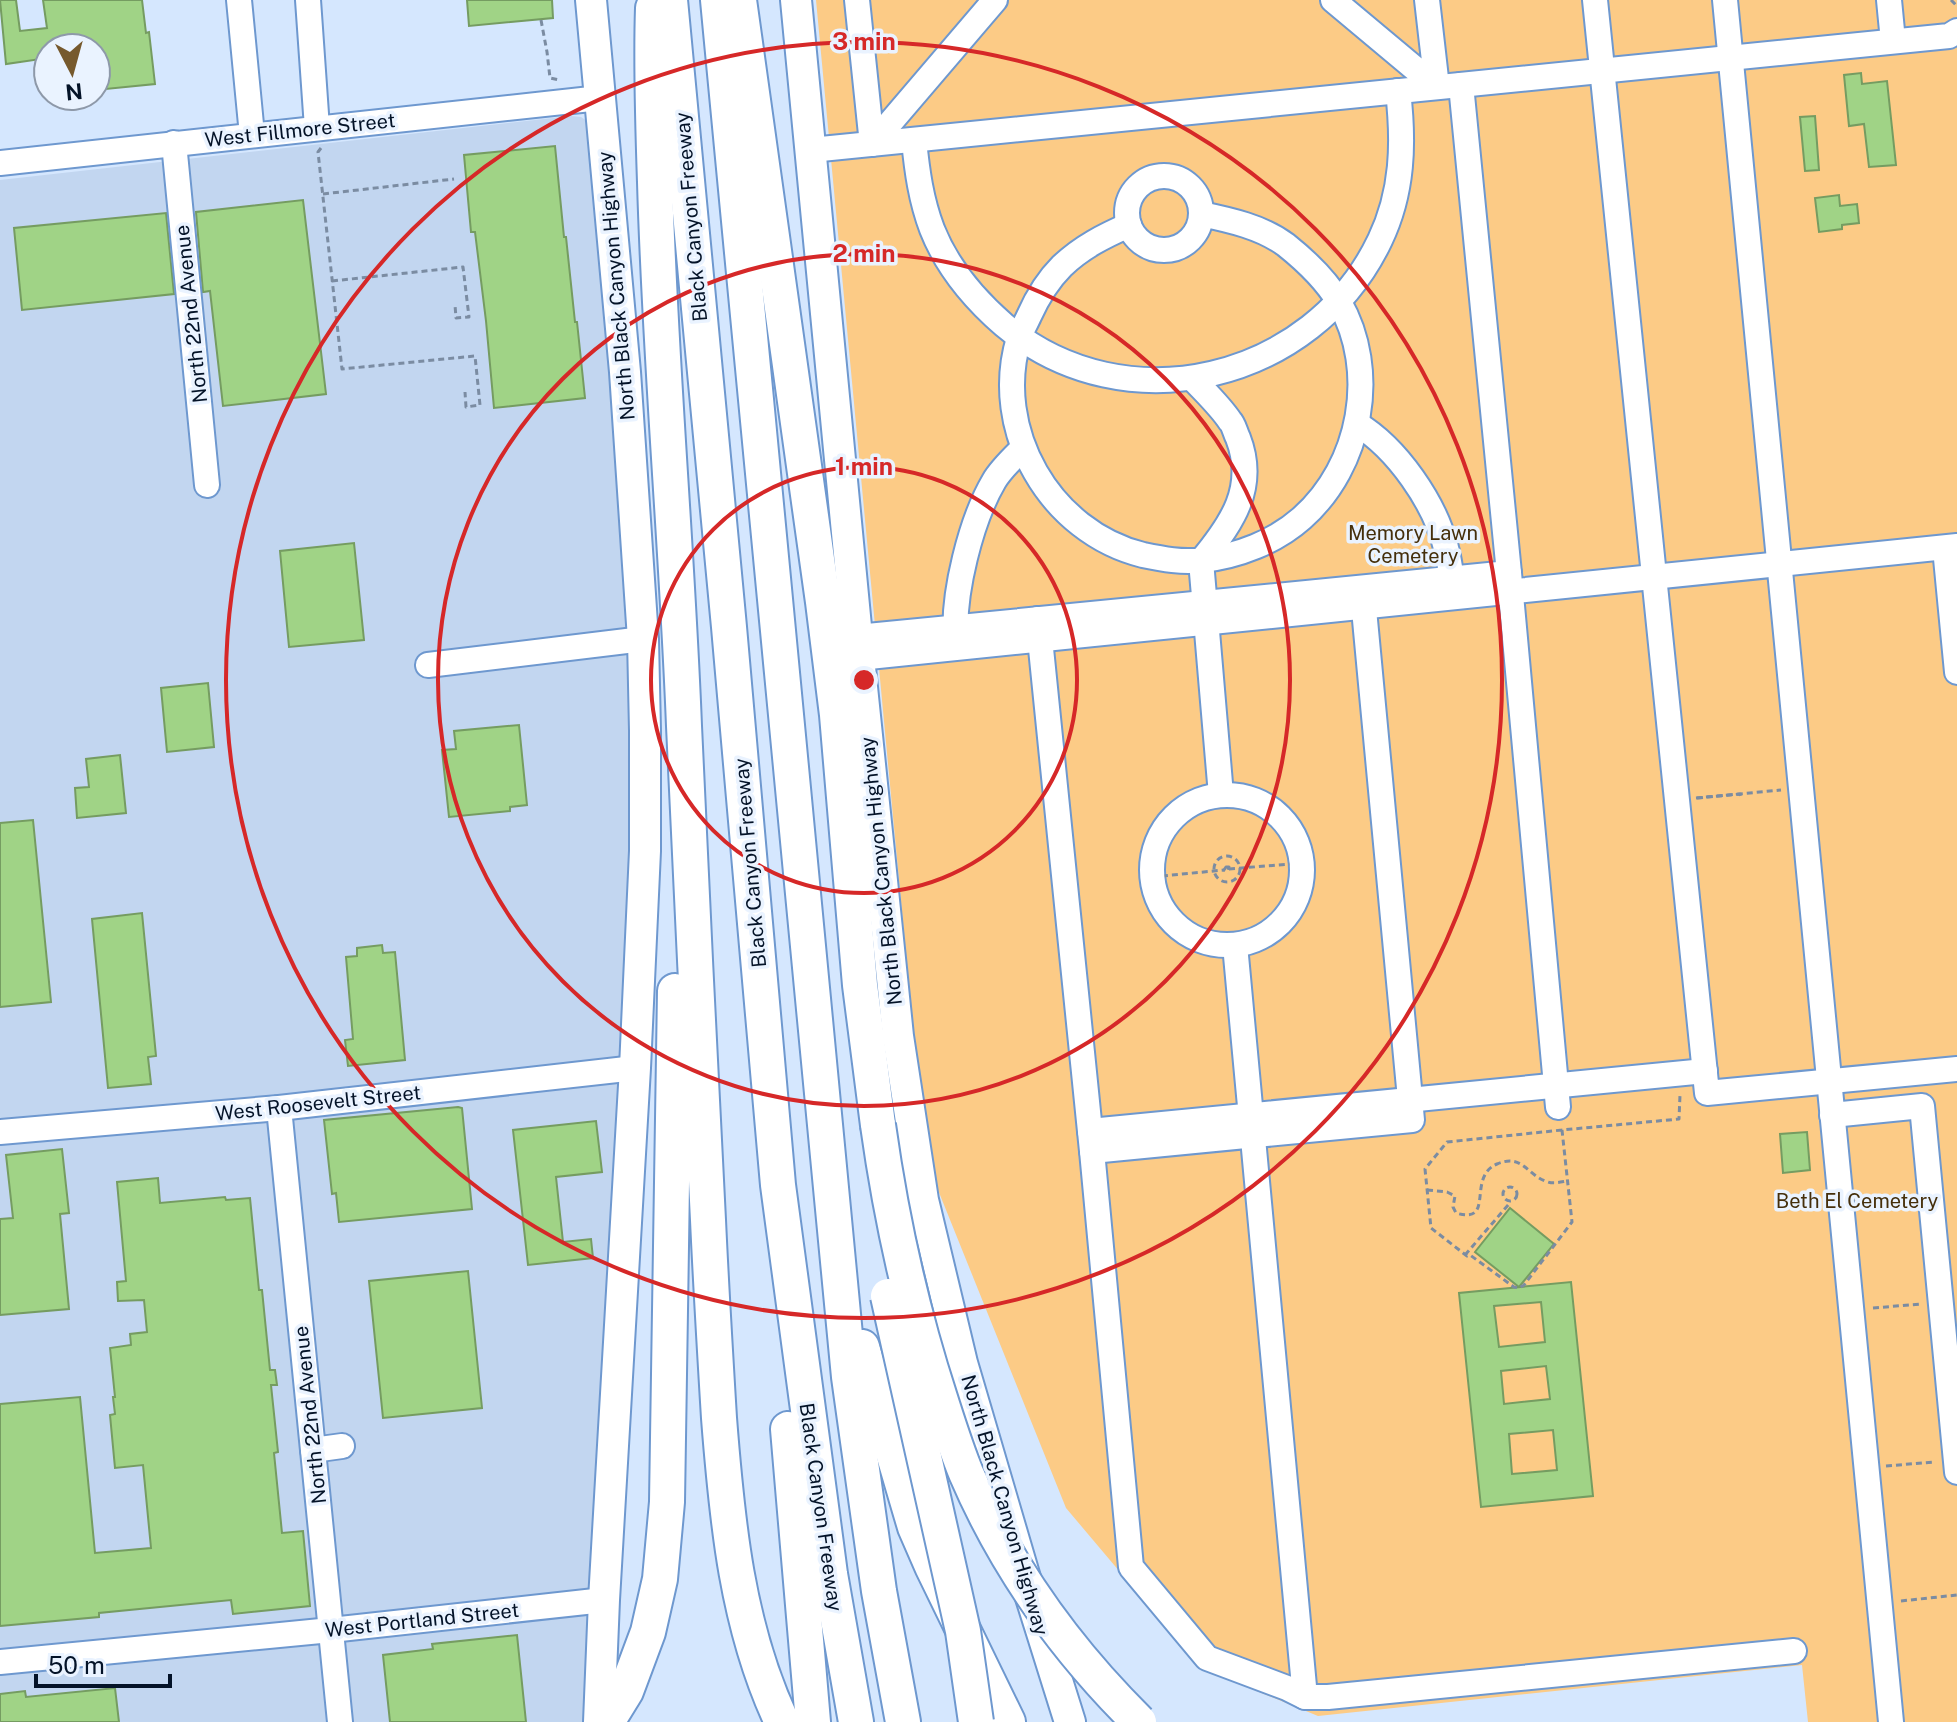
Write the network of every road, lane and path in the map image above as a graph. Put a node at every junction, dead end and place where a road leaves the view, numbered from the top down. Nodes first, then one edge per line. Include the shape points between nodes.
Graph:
1 (239, 0) edge
2 (308, 0) edge
3 (591, 0) edge
4 (653, 0) edge
5 (670, 0) edge
6 (718, 0) edge
7 (739, 0) edge
8 (796, 0) edge
9 (857, 0) edge
10 (995, 0) edge
11 (1333, 0) edge
12 (1427, 0) edge
13 (1595, 0) edge
14 (1725, 0) edge
15 (1889, 0) edge
16 (1951, 0) edge
17 (1957, 6) edge
18 (541, 20) dead end
19 (1957, 31) edge
20 (1893, 41) junction
21 (1730, 58) junction
22 (1602, 71) junction
23 (550, 78) dead end
24 (1449, 86) junction
25 (1398, 91) junction
26 (600, 98) junction
27 (252, 135) junction
28 (320, 137) junction
29 (914, 140) junction
30 (174, 143) junction
31 (872, 144) junction
32 (811, 150) junction
33 (0, 163) edge
34 (454, 179) dead end
35 (323, 194) junction
36 (1201, 214) junction
37 (1129, 225) junction
38 (332, 281) junction
39 (1339, 302) junction
40 (455, 305) dead end
41 (1019, 338) junction
42 (1193, 379) junction
43 (465, 392) dead end
44 (1357, 424) junction
45 (1023, 448) junction
46 (207, 485) dead end
47 (1951, 547) edge
48 (1201, 561) junction
49 (1779, 565) junction
50 (1654, 577) junction
51 (1452, 579) junction
52 (1510, 582) junction
53 (1363, 597) junction
54 (1206, 613) junction
55 (1039, 629) junction
56 (956, 638) junction
57 (643, 639) junction
58 (858, 647) junction
59 (428, 665) dead end
60 (1957, 672) edge
61 (1801, 788) junction
62 (686, 795) junction
63 (1221, 795) junction
64 (1741, 798) dead end
65 (1677, 800) junction
66 (1302, 863) junction
67 (1240, 868) junction
68 (1214, 870) junction
69 (1152, 877) junction
70 (1235, 945) junction
71 (635, 1068) junction
72 (1957, 1069) edge
73 (1705, 1071) junction
74 (1829, 1081) junction
75 (1680, 1095) dead end
76 (279, 1108) junction
77 (1559, 1108) junction
78 (1411, 1110) junction
79 (1832, 1115) junction
80 (1252, 1125) junction
81 (870, 1126) junction
82 (0, 1132) edge
83 (1091, 1141) junction
84 (1567, 1181) junction
85 (778, 1185) junction
86 (1427, 1190) junction
87 (1509, 1201) dead end
88 (1465, 1255) junction
89 (837, 1264) junction
90 (1941, 1302) junction
91 (1851, 1310) junction
92 (342, 1446) dead end
93 (313, 1450) junction
94 (1956, 1466) edge
95 (1866, 1468) junction
96 (1957, 1595) edge
97 (604, 1600) junction
98 (1880, 1603) junction
99 (331, 1630) junction
100 (1794, 1651) dead end
101 (0, 1662) edge
102 (1305, 1697) junction
103 (340, 1722) edge
104 (599, 1722) edge
105 (607, 1722) edge
106 (782, 1722) edge
107 (813, 1722) edge
108 (856, 1722) edge
109 (903, 1722) edge
110 (976, 1722) edge
111 (1008, 1722) edge
112 (1070, 1722) edge
113 (1139, 1722) edge
114 (1891, 1722) edge

1 - 27 street
2 - 28 street
3 - 26 main road, North Black Canyon Highway
4 - 62 highway via 658,282
5 - 85 highway, Black Canyon Freeway
6 - 89 highway
7 - 81 highway via 837,715
8 - 32 main road, North Black Canyon Highway
9 - 31 street
10 - 31 street
11 - 24 street
12 - 24 street
13 - 22 street
14 - 21 street
15 - 20 street
16 - 17 path
18 - 23 path
19 - 20 street
20 - 21 street
21 - 22 street
21 - 49 street
22 - 24 street
22 - 50 street
24 - 25 street
24 - 52 street
25 - 29 street
25 - 39 street via 1403,128 1394,203 1381,239
26 - 28 street, West Fillmore Street
26 - 57 main road, North Black Canyon Highway
27 - 28 street, West Fillmore Street
27 - 30 street, West Fillmore Street
28 - 35 path
29 - 31 street
29 - 41 street via 919,186 932,230 954,272 983,308
30 - 33 street, West Fillmore Street
30 - 46 street, North 22nd Avenue
31 - 32 street
32 - 58 main road, North Black Canyon Highway
34 - 35 path
35 - 38 path
36 - 37 street via 1195,234 1169,250 1140,242
36 - 37 street via 1195,192 1165,176 1142,183 1134,192
36 - 39 street via 1247,225 1283,243 1314,269
37 - 41 street via 1092,242 1061,267 1036,300
38 - 40 path via 463,267 469,317 456,318
38 - 43 path via 342,369 475,356 480,405 466,407
39 - 42 street via 1296,339 1247,364
39 - 44 street via 1360,374
41 - 42 street via 1102,375 1147,381
41 - 45 street via 1014,411
42 - 48 street via 1231,422 1244,454 1244,488 1233,518
44 - 48 street via 1327,491 1302,518 1237,554
44 - 51 street via 1379,440 1416,485 1446,546
45 - 48 street via 1063,510 1093,534 1127,551 1163,560
45 - 56 street via 994,479 970,535
47 - 49 street
47 - 60 street
48 - 54 street
49 - 50 street
49 - 61 street
50 - 52 street
50 - 65 street
51 - 52 street
51 - 53 street
52 - 53 street
52 - 77 street
53 - 54 street
53 - 78 street
54 - 55 street
54 - 63 street
55 - 56 street
55 - 83 street
56 - 58 street
57 - 59 street
57 - 71 main road, North Black Canyon Highway via 645,851
58 - 112 main road, North Black Canyon Highway via 898,1036 923,1200 962,1363
61 - 65 path
61 - 74 street
62 - 105 highway via 677,902 667,1502 660,1579 648,1632 626,1691
62 - 106 highway via 727,1519 759,1664
63 - 66 street via 1247,797 1271,808 1290,826
63 - 69 street via 1198,800 1177,813 1153,853
64 - 65 path via 1740,794
65 - 73 street
66 - 67 path
66 - 70 street via 1297,901 1282,923 1260,938
67 - 68 path
67 - 68 path via 1226,856
67 - 68 path via 1237,879 1226,883
68 - 69 path
69 - 70 street via 1158,900 1189,936
70 - 80 street
71 - 76 street, West Roosevelt Street
71 - 97 main road, North Black Canyon Highway
72 - 74 street
73 - 74 street via 1707,1093
73 - 77 street
74 - 79 street
75 - 77 path via 1679,1119
76 - 82 street, West Roosevelt Street
76 - 93 street, North 22nd Avenue
77 - 78 street
77 - 84 path
77 - 86 path via 1447,1142 1425,1169
78 - 80 street
79 - 90 street via 1922,1106
79 - 91 street
80 - 83 street
80 - 102 street
81 - 110 highway, bridge via 877,1243 963,1631
81 - 113 highway, bridge via 911,1302 965,1472 1011,1560 1054,1626
83 - 102 street via 1131,1567 1207,1658
84 - 86 path via 1545,1181 1521,1163 1495,1165 1480,1184 1478,1211 1464,1215 1453,1207 1455,1196
84 - 88 path via 1572,1222 1524,1285 1514,1287
85 - 107 highway via 782,1345
85 - 108 highway, Black Canyon Freeway via 828,1562
86 - 88 path via 1431,1228
87 - 88 path
89 - 109 highway via 865,1498
89 - 111 highway via 915,1527
90 - 91 path
90 - 94 street
91 - 95 street
92 - 93 street
93 - 99 street, North 22nd Avenue
94 - 95 path
95 - 98 street
96 - 98 path
97 - 99 street, West Portland Street
97 - 104 main road, North Black Canyon Highway
98 - 114 street
99 - 101 street, West Portland Street
99 - 103 street, North 22nd Avenue
100 - 102 street

